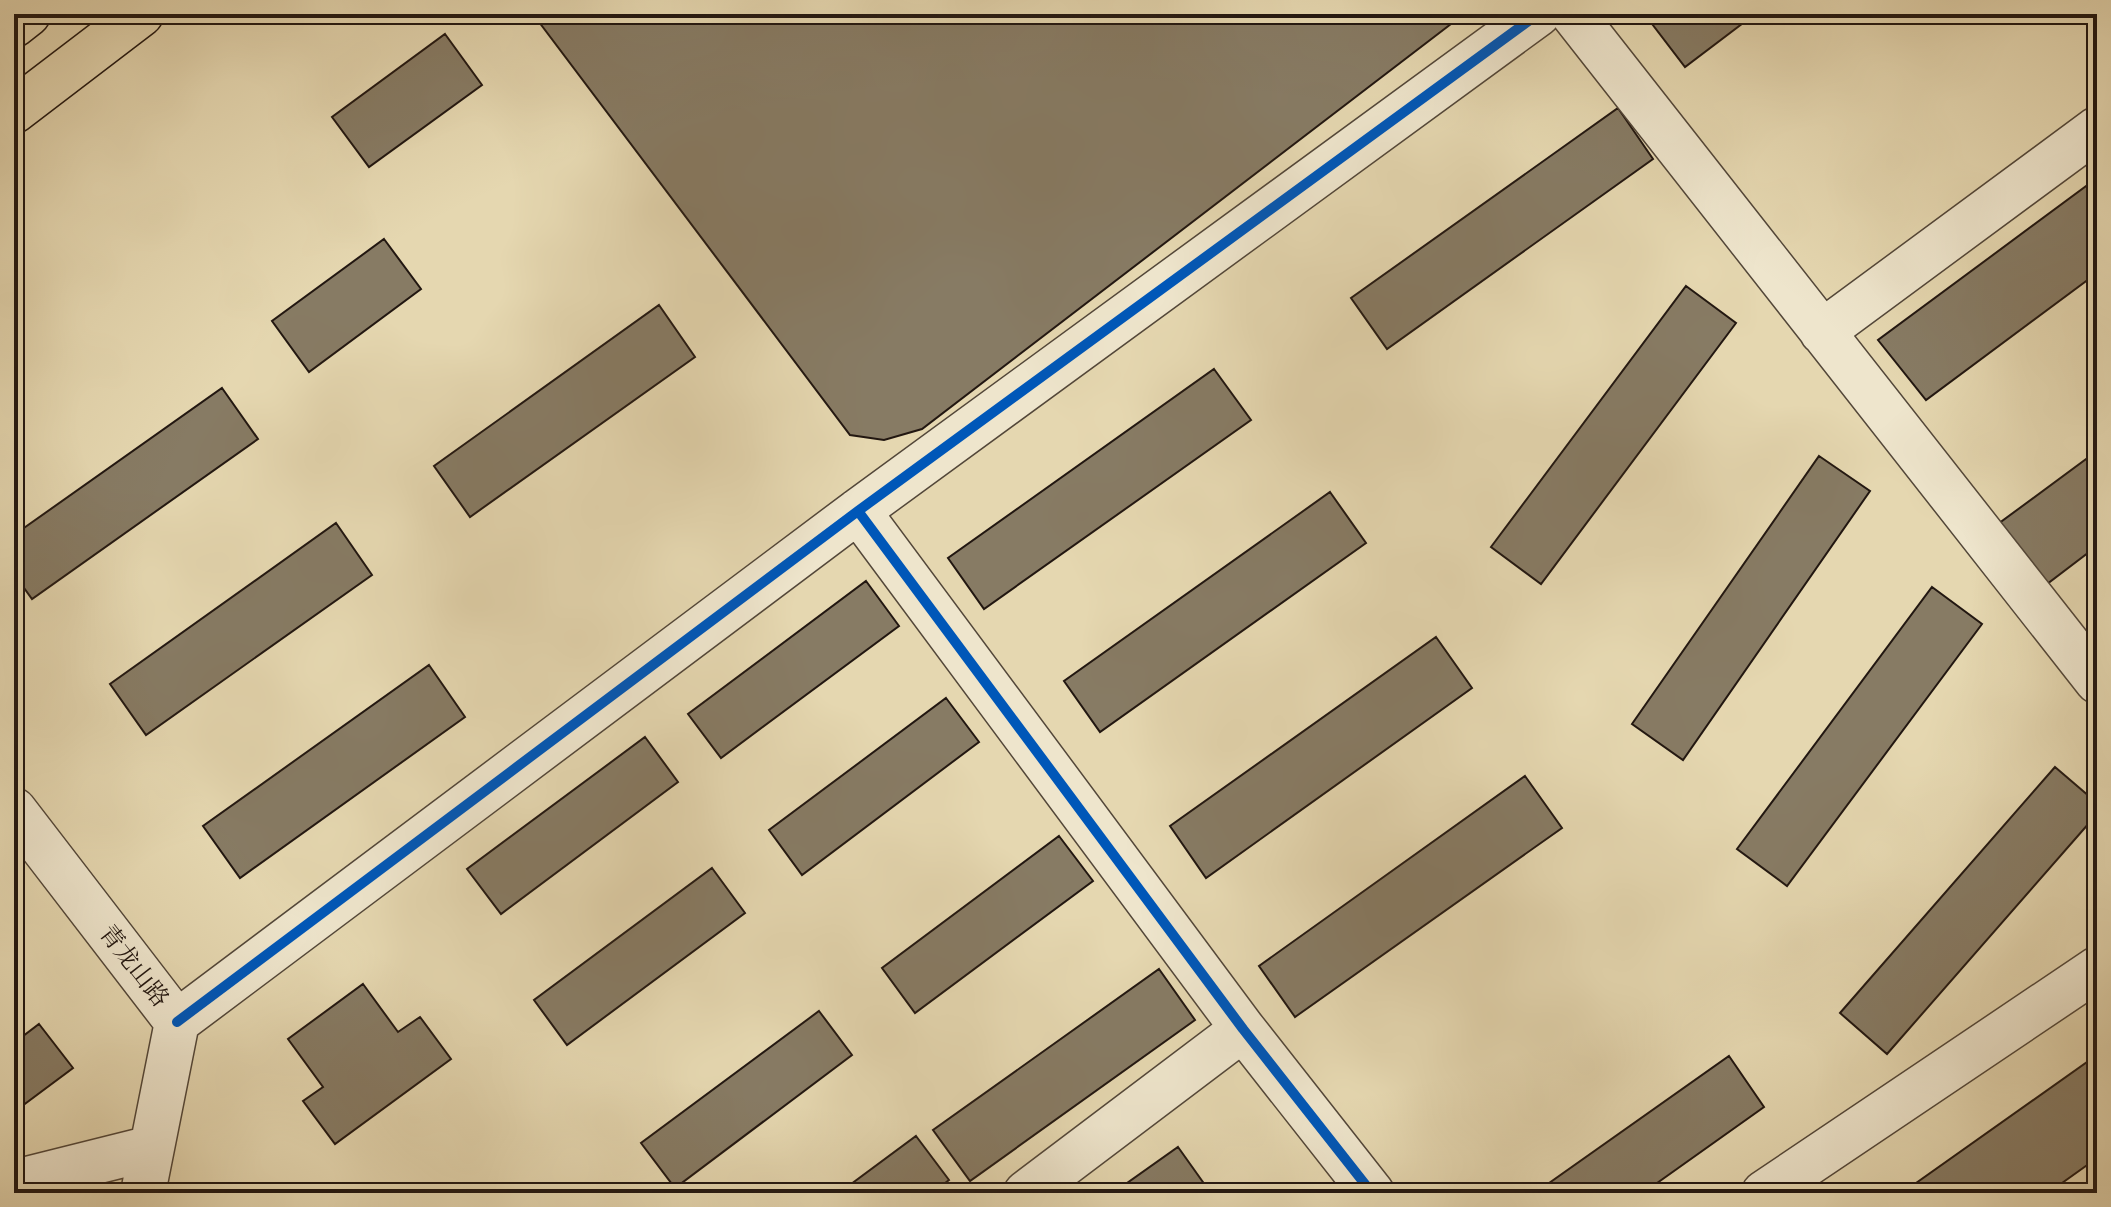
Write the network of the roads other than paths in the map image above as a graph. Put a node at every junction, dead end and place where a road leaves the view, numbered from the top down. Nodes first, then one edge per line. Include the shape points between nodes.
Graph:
1 (28, 14) edge
2 (141, 14) edge
3 (1538, 14) edge
4 (1573, 14) edge
5 (14, 25) edge
6 (14, 111) edge
7 (2097, 129) edge
8 (1822, 332) junction
9 (858, 511) junction
10 (2097, 681) edge
11 (14, 810) edge
12 (2097, 969) edge
13 (177, 1022) junction
14 (1243, 1029) junction
15 (151, 1148) junction
16 (14, 1185) edge
17 (143, 1193) edge
18 (1026, 1193) edge
19 (1372, 1193) edge
20 (1764, 1193) edge

1 - 5 main road
2 - 6 main road
3 - 9 street
4 - 8 street
7 - 8 street
8 - 10 street
9 - 13 street
9 - 14 street
11 - 13 street, 青龙山路
12 - 20 street
13 - 15 street, 青龙山路
14 - 18 street
14 - 19 street
15 - 16 street
15 - 17 street, 青龙山路

